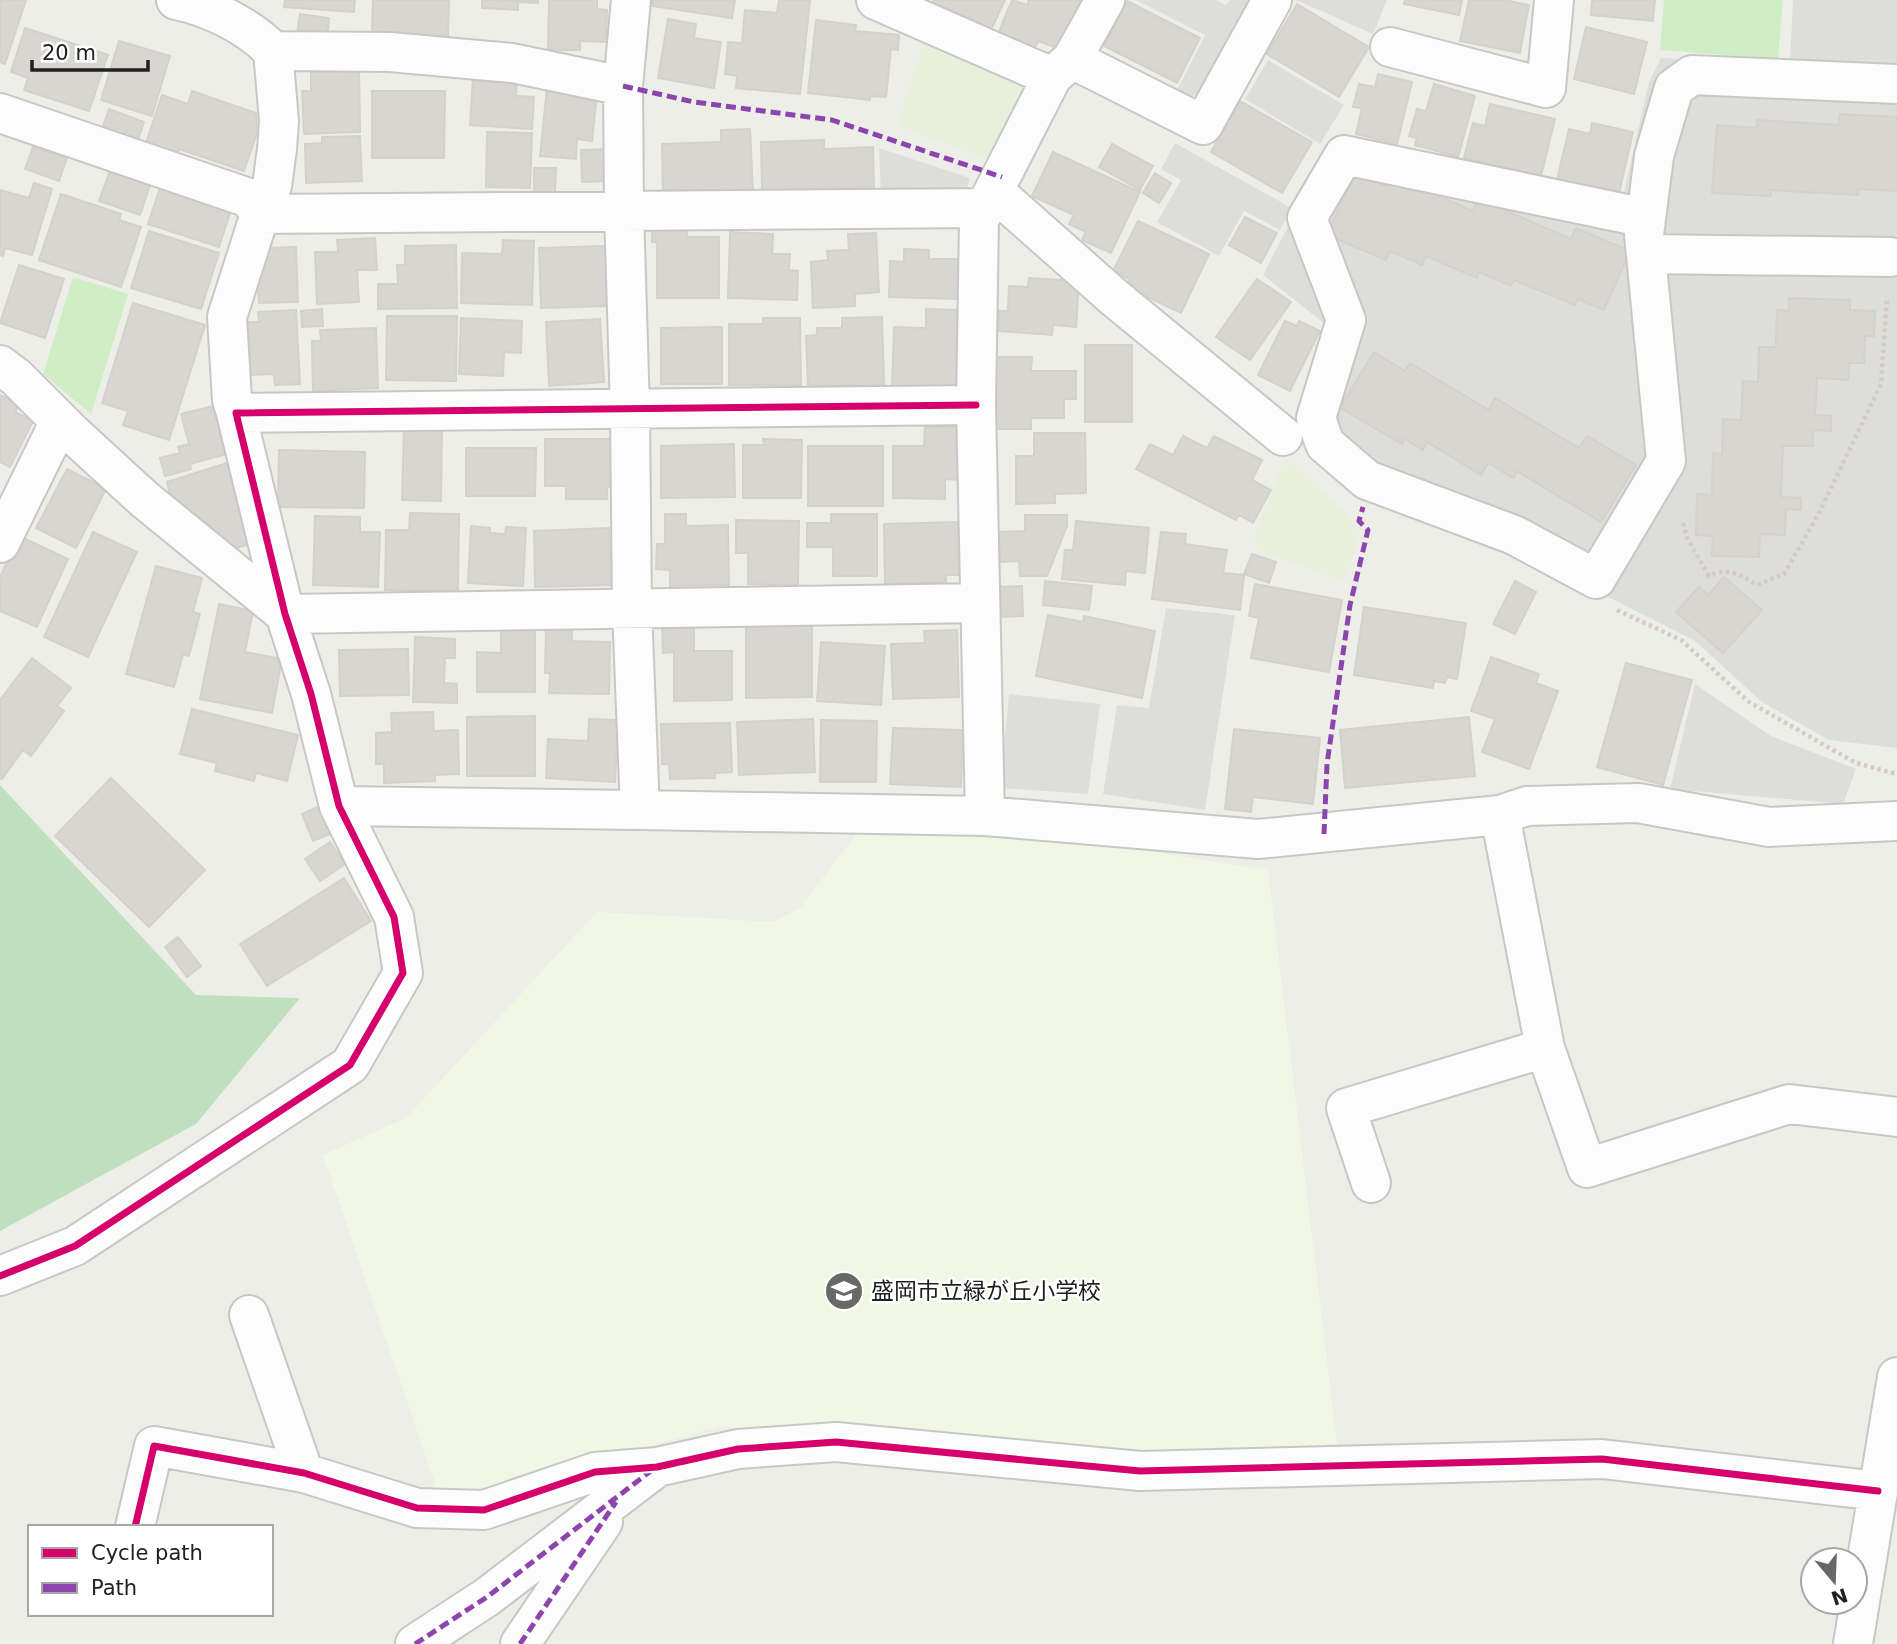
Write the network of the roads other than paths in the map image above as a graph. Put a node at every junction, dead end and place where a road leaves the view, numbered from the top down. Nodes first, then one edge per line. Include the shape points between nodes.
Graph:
1 (631, 0) edge
2 (876, 0) edge
3 (1105, 0) edge
4 (1272, 0) edge
5 (1554, 0) edge
6 (189, 1) edge
7 (1390, 47) dead end
8 (273, 51) junction
9 (1062, 68) junction
10 (1897, 84) edge
11 (623, 86) junction
12 (0, 113) edge
13 (990, 200) junction
14 (624, 211) junction
15 (260, 214) junction
16 (1646, 236) junction
17 (1890, 257) road end
18 (0, 365) edge
19 (976, 405) junction
20 (630, 410) junction
21 (236, 413) junction
22 (60, 421) junction
23 (1283, 436) dead end
24 (0, 543) edge
25 (979, 603) junction
26 (632, 609) junction
27 (285, 614) junction
28 (339, 806) junction
29 (640, 810) junction
30 (1500, 815) junction
31 (985, 816) junction
32 (1897, 821) edge
33 (1545, 1048) junction
34 (1897, 1117) edge
35 (1371, 1183) dead end
36 (0, 1276) edge
37 (249, 1315) dead end
38 (1897, 1377) edge
39 (657, 1467) junction
40 (304, 1473) junction
41 (624, 1491) junction
42 (1878, 1492) junction
43 (135, 1525) edge
44 (415, 1644) edge
45 (520, 1644) edge
46 (1853, 1644) edge

1 - 11 street
2 - 9 street
3 - 9 street
4 - 9 street via 1203,125
5 - 7 street via 1546,88
6 - 8 street via 256,34
8 - 11 street via 390,52 493,61
8 - 15 street via 277,149 272,186
9 - 13 street
10 - 16 street via 1692,75 1674,88 1654,156
11 - 14 street
12 - 15 street via 248,198
13 - 14 street
13 - 19 street via 979,220
13 - 23 street
14 - 15 street
14 - 20 street
15 - 21 street via 227,317
16 - 16 street via 1666,461 1596,579 1514,536 1367,480 1325,444 1316,418 1346,320 1307,218 1343,155
16 - 17 street
18 - 22 street
19 - 20 street
19 - 25 street
20 - 21 street
20 - 26 street
21 - 27 street
22 - 24 street
22 - 27 street via 144,499
25 - 26 street
25 - 31 street
26 - 27 street
26 - 29 street
27 - 28 street
28 - 29 street
28 - 36 street via 394,917 403,973 350,1065 75,1246
29 - 31 street
30 - 31 street via 1258,839
30 - 32 street via 1527,806 1638,803 1769,827
30 - 33 street
33 - 34 street via 1587,1168 1789,1104
33 - 35 street via 1346,1108
37 - 40 street
38 - 42 street
39 - 40 street via 595,1472 484,1510 417,1508
39 - 41 street
39 - 42 street via 737,1449 836,1442 1140,1471 1602,1459
40 - 43 street via 153,1446
41 - 44 street via 487,1597
41 - 45 street
42 - 46 street

